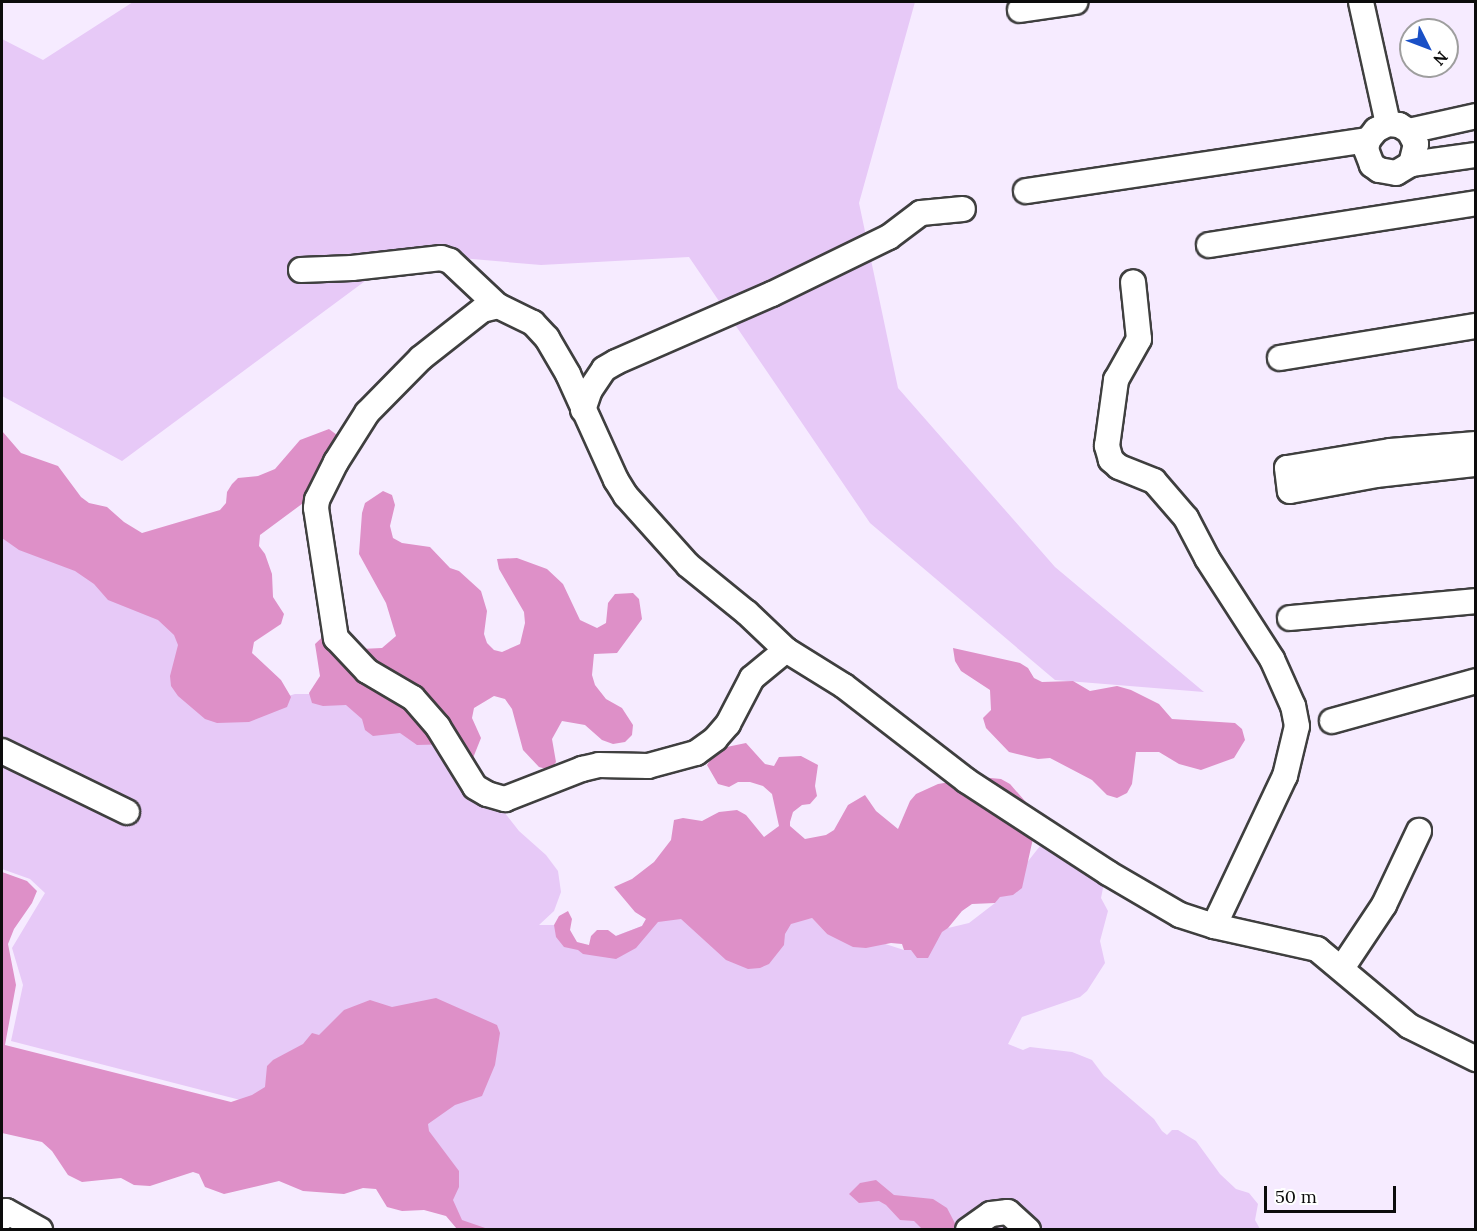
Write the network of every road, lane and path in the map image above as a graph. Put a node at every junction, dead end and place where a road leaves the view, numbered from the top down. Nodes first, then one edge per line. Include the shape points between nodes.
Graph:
1 (1075, 2) edge
2 (1361, 2) edge
3 (1020, 10) dead end
4 (1476, 116) edge
5 (1398, 128) junction
6 (1368, 140) junction
7 (1476, 155) edge
8 (1411, 164) junction
9 (1026, 191) dead end
10 (1475, 203) edge
11 (963, 209) dead end
12 (1209, 245) dead end
13 (301, 270) dead end
14 (1133, 282) dead end
15 (498, 306) junction
16 (1476, 326) edge
17 (1280, 358) dead end
18 (583, 410) junction
19 (1476, 444) edge
20 (1431, 458) junction
21 (1476, 464) edge
22 (1374, 465) dead end
23 (1476, 602) edge
24 (1290, 618) dead end
25 (786, 650) junction
26 (1476, 681) edge
27 (1332, 721) dead end
28 (2, 751) edge
29 (127, 812) dead end
30 (1419, 831) dead end
31 (1214, 926) junction
32 (1342, 968) junction
33 (1476, 1059) edge
34 (2, 1218) edge
35 (40, 1230) edge
36 (968, 1230) edge
37 (1028, 1230) edge

1 - 3 street
2 - 5 street
4 - 5 street
5 - 6 street via 1376,130
5 - 8 street via 1414,137 1416,151
6 - 8 street via 1368,157 1379,170 1396,173
6 - 9 street
7 - 8 street
10 - 12 street
11 - 18 street via 921,213 889,237 772,294 616,362 604,369
13 - 15 street via 441,258 450,261
14 - 31 street via 1140,339 1116,380 1107,446 1111,460 1154,481 1186,518 1272,659 1293,706 1297,726 1285,776
15 - 18 street via 533,323 547,338
15 - 25 street via 482,310 421,358 367,413 317,500 339,644 375,677 413,698 438,727 475,787 496,799 598,765 648,766 696,753 728,724 752,678
16 - 17 street
18 - 25 street via 626,496 688,565
19 - 20 street
20 - 21 street
20 - 22 street
23 - 24 street
25 - 31 street via 844,686 967,781 1108,873 1180,915
26 - 27 street
28 - 29 street
30 - 32 street via 1384,905
31 - 32 street via 1317,950
32 - 33 street via 1409,1026
34 - 35 street via 6,1211
36 - 37 street via 991,1214 1008,1212

